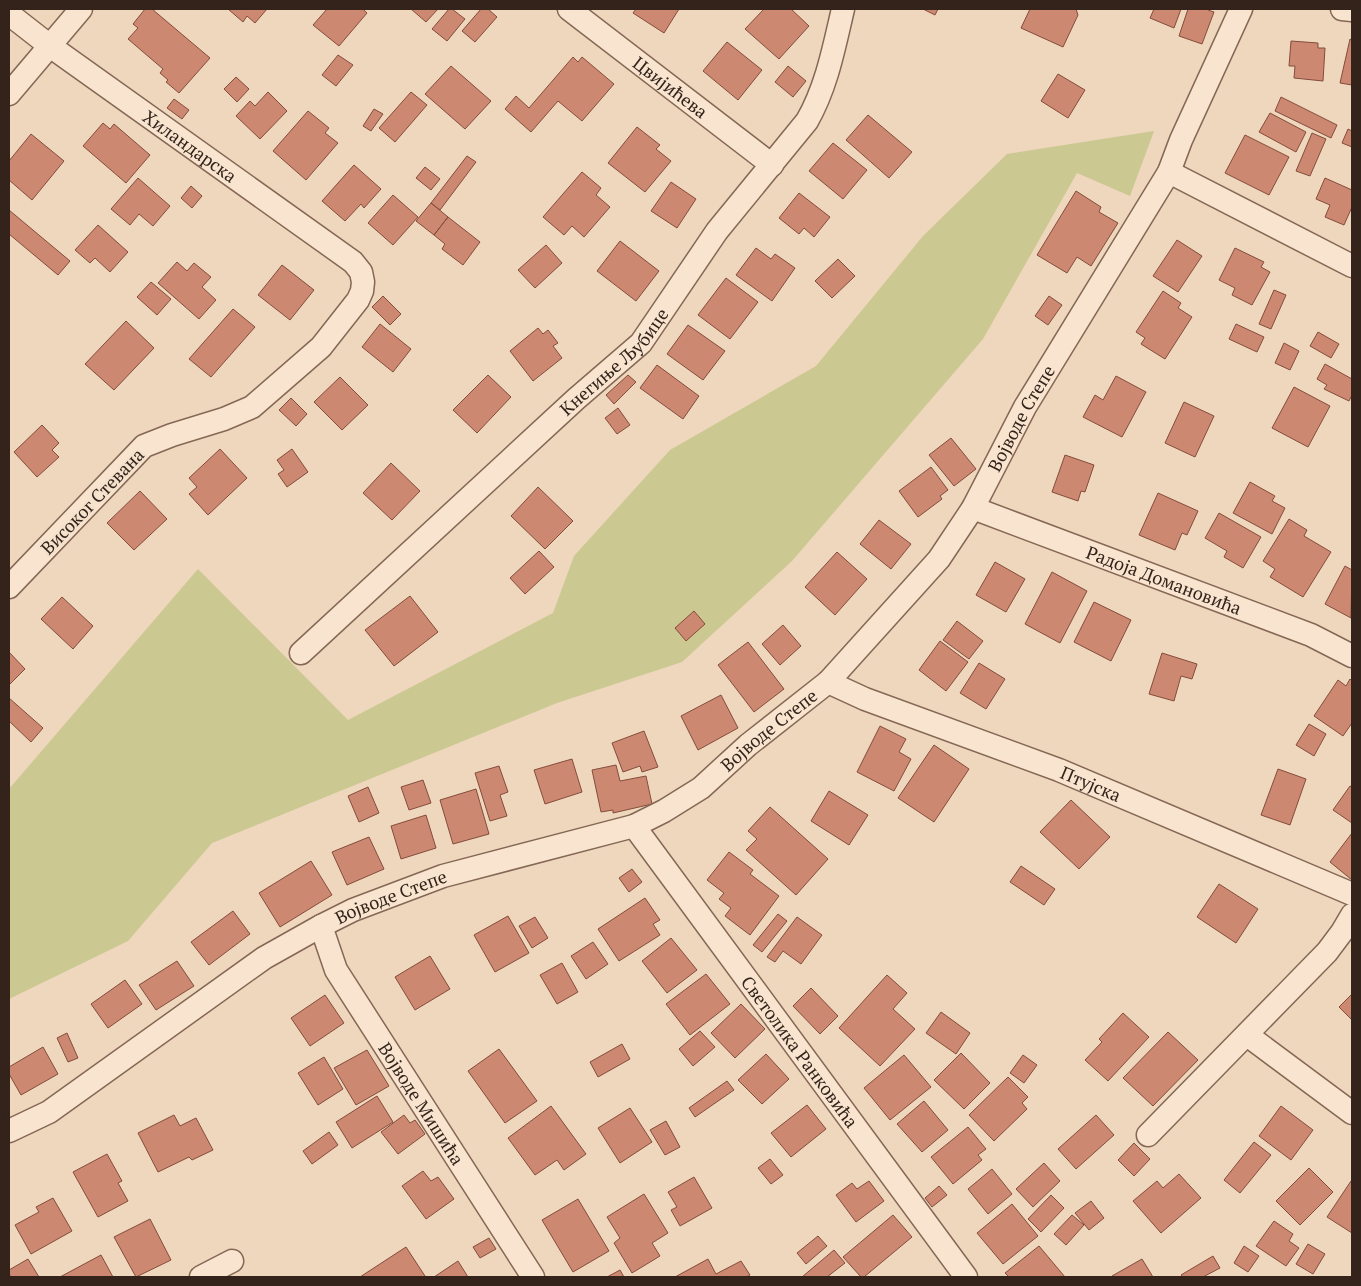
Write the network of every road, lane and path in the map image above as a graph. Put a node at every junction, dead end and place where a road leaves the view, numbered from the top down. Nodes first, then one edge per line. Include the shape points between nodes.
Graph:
1 (81, 9) edge
2 (843, 9) edge
3 (1241, 9) edge
4 (1342, 9) edge
5 (1352, 10) edge
6 (585, 13) edge
7 (9, 14) edge
8 (50, 46) junction
9 (9, 94) edge
10 (772, 165) junction
11 (1169, 172) junction
12 (1352, 266) edge
13 (363, 282) joint
14 (973, 508) junction
15 (9, 586) edge
16 (301, 653) dead end
17 (1352, 656) edge
18 (828, 682) junction
19 (634, 826) junction
20 (1352, 894) edge
21 (1352, 915) edge
22 (321, 926) junction
23 (1247, 1035) junction
24 (1352, 1113) edge
25 (9, 1131) edge
26 (1148, 1135) dead end
27 (232, 1261) dead end
28 (201, 1277) edge
29 (533, 1277) edge
30 (966, 1277) edge

1 - 8 street
2 - 10 street, Кнегиње Љубице via 818,102
3 - 11 street, Војводе Степе
4 - 5 street
6 - 10 street, Цвијићева
7 - 8 street, Хиландарска
8 - 9 street
8 - 13 street, Хиландарска via 353,262 361,272
10 - 16 street, Кнегиње Љубице via 717,231 641,343
11 - 12 street
11 - 14 street, Војводе Степе via 1025,407
13 - 15 street, Високог Стевана via 358,300 321,347 252,408 144,446
14 - 17 street, Радоја Домановића via 1312,635
14 - 18 street, Војводе Степе via 939,559
18 - 19 street, Војводе Степе via 748,745 701,788
18 - 20 street, Птујска via 865,699 1059,770
19 - 22 street, Војводе Степе via 443,876 353,910
19 - 30 street, Светолика Ранковића
21 - 23 street via 1327,952
22 - 25 street, Војводе Степе via 264,958 49,1112
22 - 29 street, Војводе Мишића via 336,970
23 - 24 street
23 - 26 street
27 - 28 street

